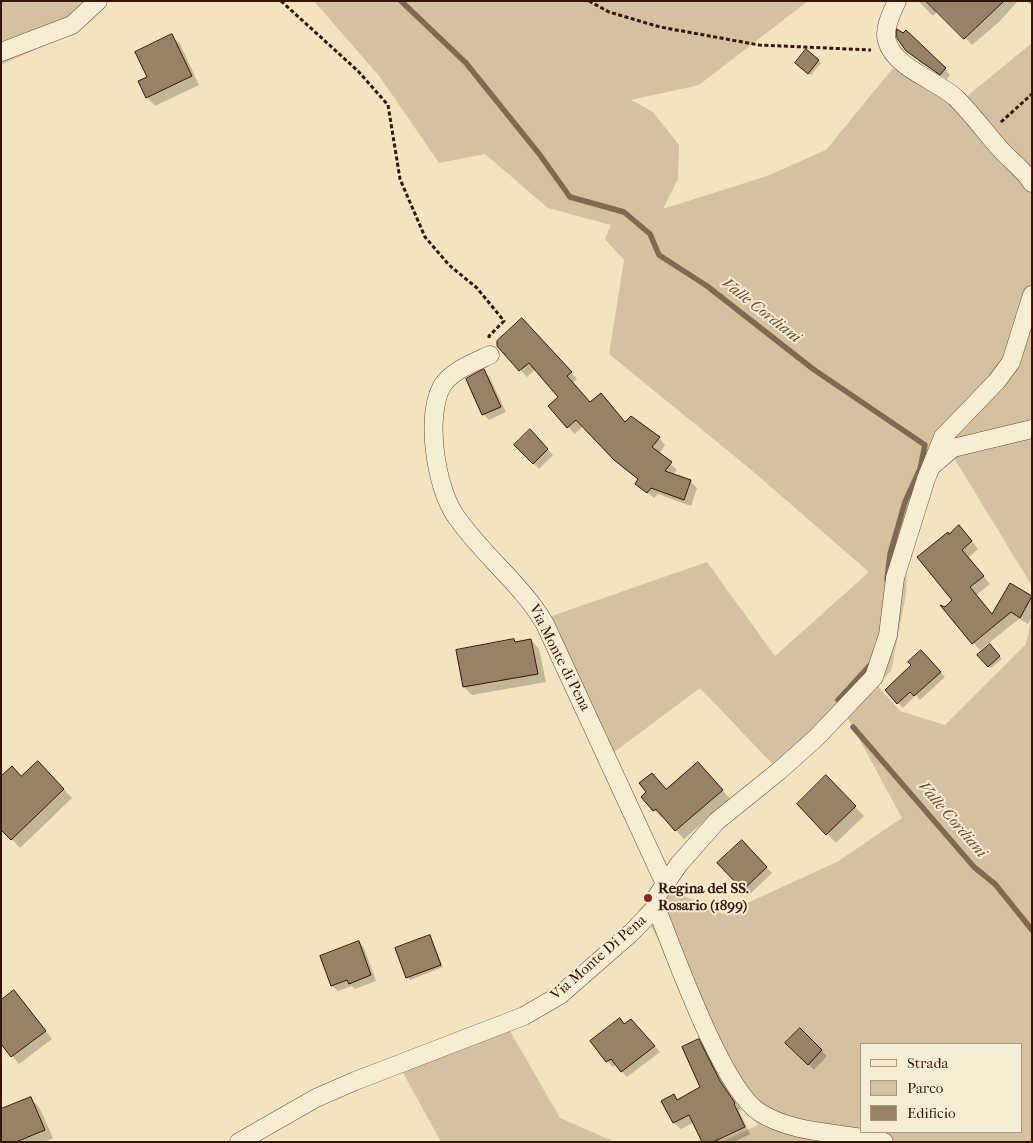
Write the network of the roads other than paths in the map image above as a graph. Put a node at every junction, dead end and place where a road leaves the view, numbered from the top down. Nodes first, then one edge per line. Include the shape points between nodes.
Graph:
1 (98, 1) edge
2 (897, 1) edge
3 (1, 52) edge
4 (1032, 183) edge
5 (1032, 295) edge
6 (490, 355) road end
7 (1032, 429) edge
8 (933, 465) junction
9 (665, 884) junction
10 (656, 907) junction
11 (239, 1142) edge
12 (884, 1142) edge

1 - 3 street via 72,25
2 - 4 street via 888,24 886,39 890,48 925,80 956,98
5 - 8 street, Via Monte di Pena via 1011,362 943,437
6 - 9 street, Via Monte di Pena via 443,385 437,400 432,437 444,490 454,514 533,603 545,624
7 - 8 street, Via Monte di Pena via 954,448
8 - 9 street, Via Monte di Pena via 895,578 888,634 874,677 816,738 716,821
9 - 10 street, Via Monte di Pena via 657,896
10 - 11 street, Via Monte Di Pena via 560,995 524,1016 316,1098
10 - 12 street, Via Monte Di Pena via 697,1008 728,1073 746,1098 759,1111 778,1120

